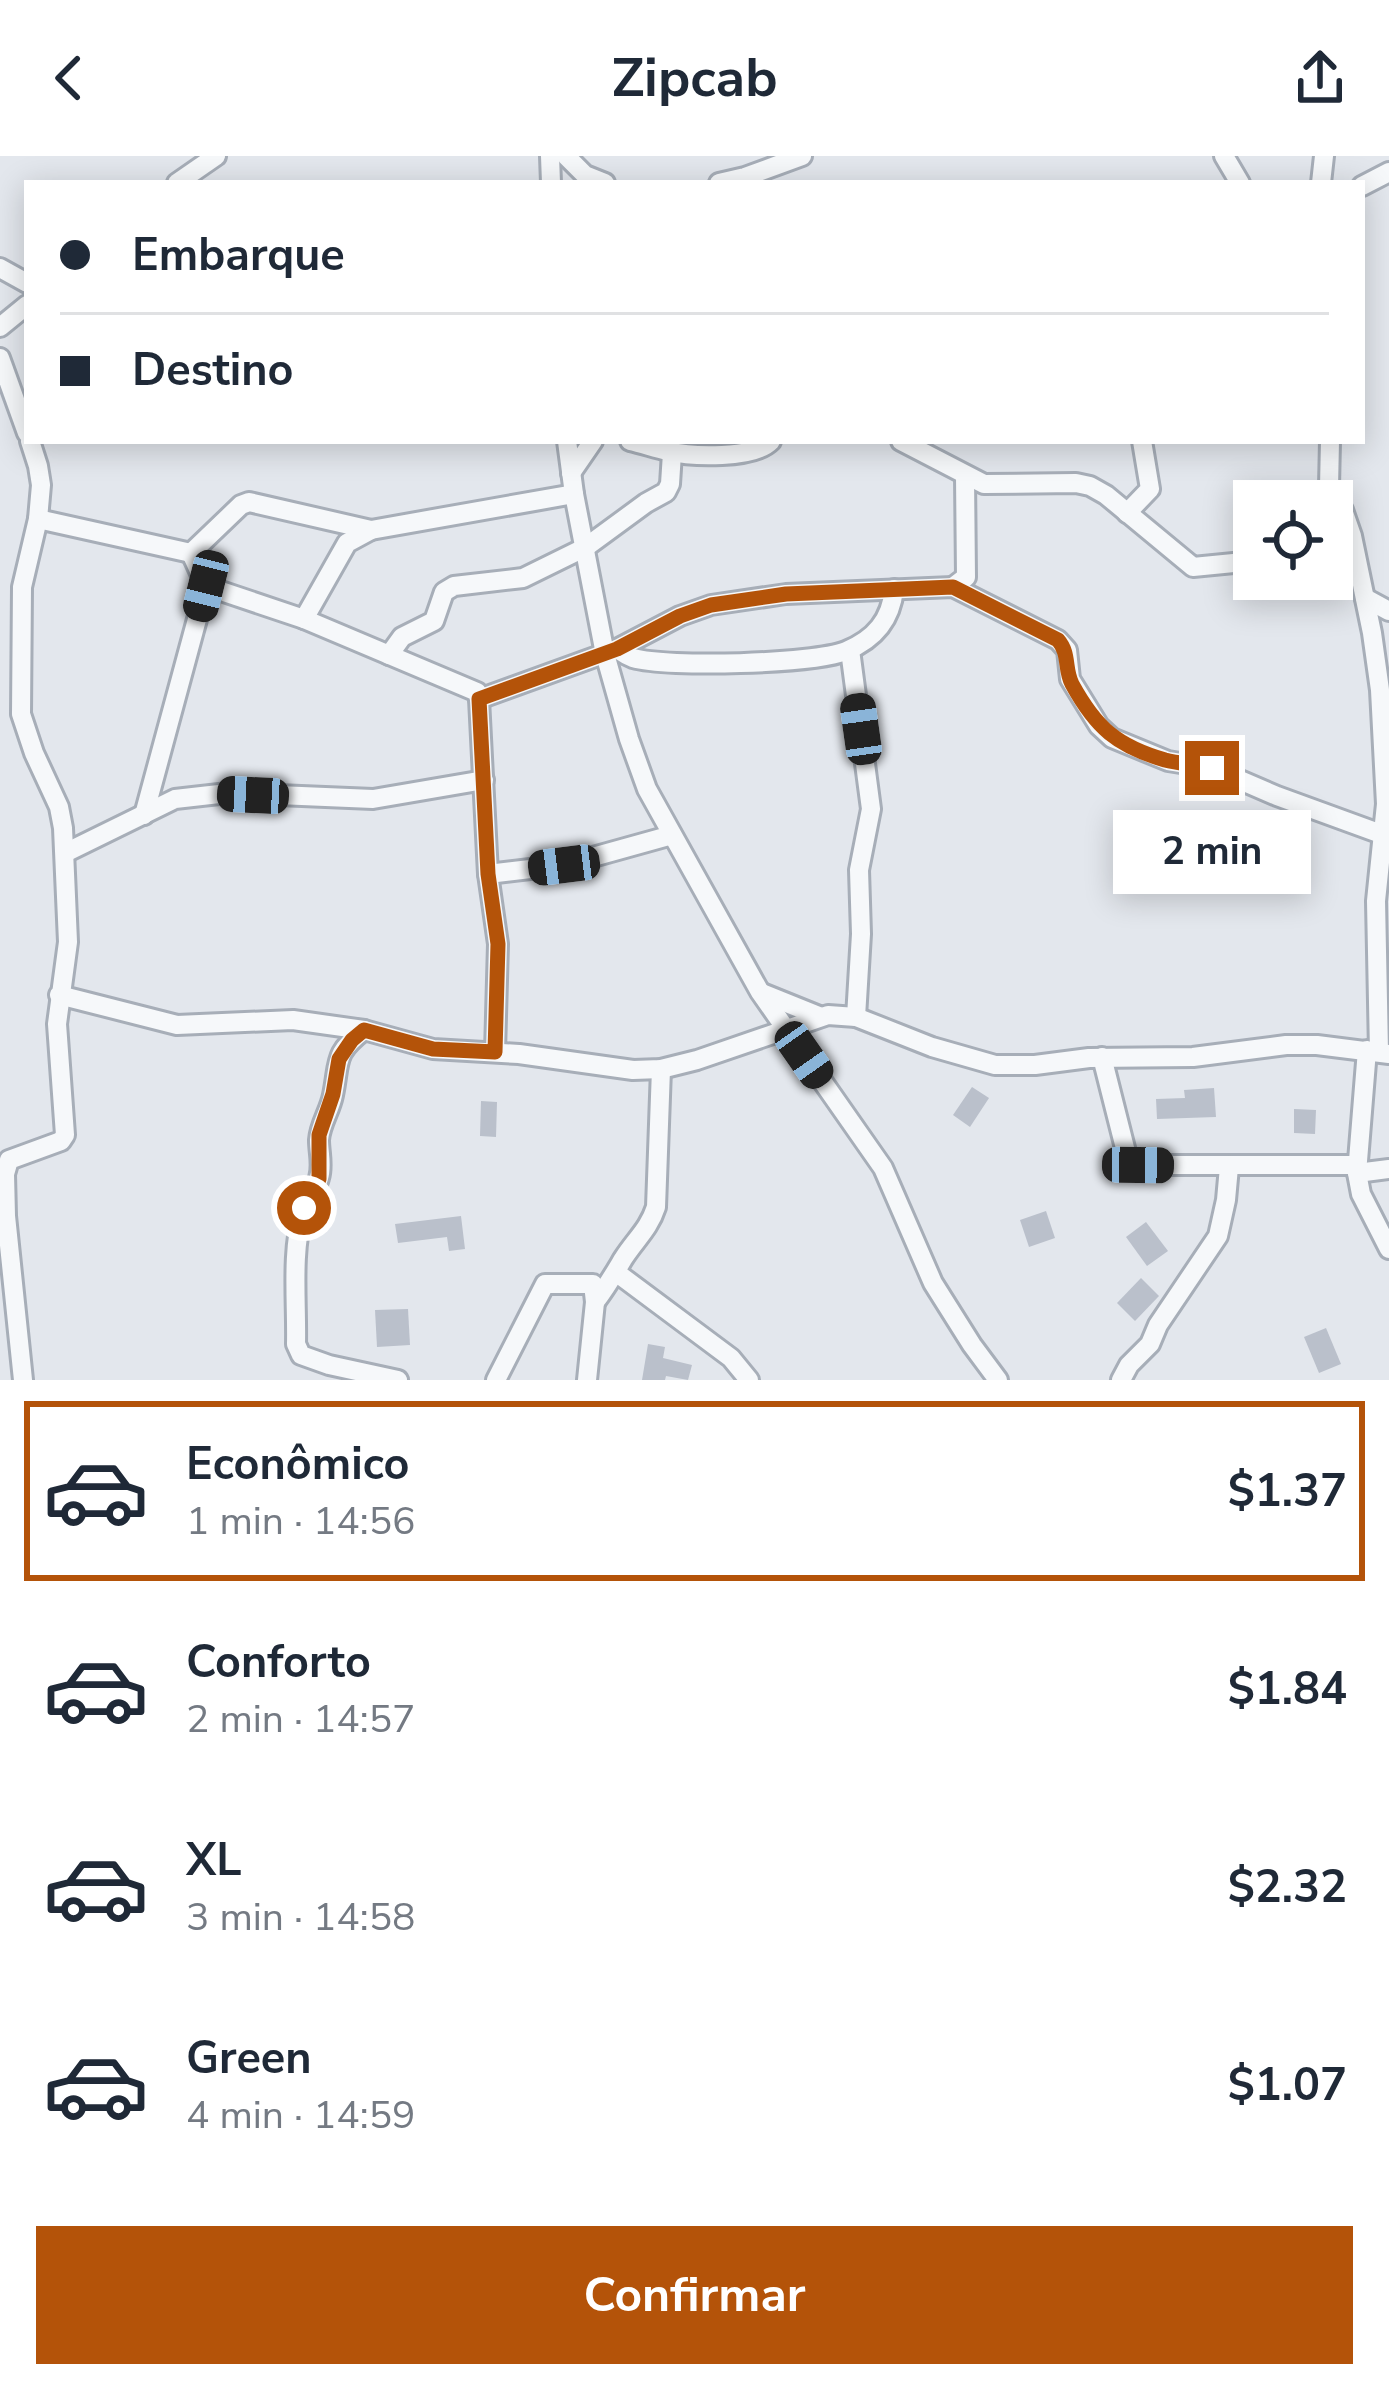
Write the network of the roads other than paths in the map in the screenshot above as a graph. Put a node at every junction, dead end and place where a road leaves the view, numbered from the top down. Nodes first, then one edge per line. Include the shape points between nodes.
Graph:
1 (216, 156) edge
2 (566, 156) edge
3 (802, 156) edge
4 (181, 180) edge
5 (598, 180) edge
6 (732, 180) edge
7 (24, 307) edge
8 (0, 326) edge
9 (0, 358) edge
10 (24, 426) edge
11 (30, 444) edge
12 (567, 444) edge
13 (591, 444) edge
14 (641, 444) edge
15 (768, 444) edge
16 (906, 444) edge
17 (1142, 444) edge
18 (1330, 444) edge
19 (673, 453) junction
20 (571, 472) junction
21 (965, 476) junction
22 (574, 494) junction
23 (1127, 514) junction
24 (38, 519) junction
25 (370, 530) junction
26 (586, 548) junction
27 (191, 553) junction
28 (1233, 563) edge
29 (1353, 568) edge
30 (1359, 574) junction
31 (206, 586) junction
32 (953, 587) junction
33 (894, 589) junction
34 (1365, 598) junction
35 (1388, 611) edge
36 (304, 619) junction
37 (1372, 633) junction
38 (850, 650) junction
39 (611, 651) junction
40 (389, 655) junction
41 (479, 699) junction
42 (484, 780) junction
43 (144, 814) junction
44 (1384, 835) junction
45 (672, 836) junction
46 (64, 853) junction
47 (488, 874) junction
48 (1382, 902) edge
49 (760, 992) junction
50 (59, 995) junction
51 (819, 1016) junction
52 (856, 1016) junction
53 (784, 1029) junction
54 (364, 1030) junction
55 (495, 1052) junction
56 (1378, 1052) edge
57 (1102, 1057) junction
58 (661, 1069) junction
59 (1229, 1167) junction
60 (1356, 1169) junction
61 (1389, 1169) edge
62 (1389, 1249) edge
63 (617, 1273) junction
64 (595, 1302) junction
65 (23, 1380) edge
66 (398, 1380) edge
67 (496, 1380) edge
68 (587, 1380) edge
69 (749, 1380) edge
70 (998, 1380) edge
71 (1121, 1380) edge

1 - 4 street
2 - 5 street
3 - 6 street
7 - 8 street
9 - 10 street
11 - 24 street via 40,476
12 - 20 street
13 - 20 street
14 - 19 street
15 - 19 street
16 - 21 street
17 - 23 street via 1150,489
18 - 30 street via 1329,487 1348,523
19 - 26 street via 666,492
20 - 22 street
21 - 23 street via 1001,485 1090,486
21 - 32 street via 966,578
22 - 25 street
22 - 26 street
23 - 28 street via 1192,567
24 - 27 street
24 - 46 street via 22,587 21,713 59,807
25 - 27 street via 245,502
25 - 36 street via 347,543
26 - 39 street
26 - 40 street via 523,578 454,586 431,623
27 - 31 street
29 - 30 street
30 - 34 street
31 - 36 street
31 - 43 street
32 - 33 street
32 - 44 street via 1058,640 1070,679 1112,738
33 - 38 street via 885,622
33 - 39 street via 728,601
34 - 35 street
34 - 37 street
35 - 37 street
36 - 40 street
37 - 44 street
38 - 39 street via 804,659 658,662
38 - 52 street via 871,809 859,869
39 - 41 street
39 - 45 street via 624,722
40 - 41 street via 472,688
41 - 42 street
42 - 43 street via 373,799 199,796
42 - 47 street
43 - 46 street
44 - 48 street
45 - 47 street via 564,865
45 - 49 street
46 - 50 street via 68,942
47 - 55 street via 498,944
48 - 56 street
49 - 51 street
49 - 53 street
50 - 54 street via 177,1025 280,1019
50 - 65 street via 65,1136 9,1160 5,1174
51 - 52 street
51 - 53 street
52 - 57 street via 979,1063
53 - 58 street
53 - 70 street via 883,1168 933,1283
54 - 55 street via 433,1049
54 - 66 street via 339,1059 319,1135 319,1179 298,1237 296,1344 315,1360
55 - 58 street
56 - 57 street via 1307,1044 1193,1058
56 - 60 street
57 - 59 street via 1131,1162
58 - 63 street via 656,1207
59 - 60 street
59 - 71 street via 1218,1237
60 - 61 street
60 - 62 street
63 - 64 street
63 - 69 street
64 - 67 street via 593,1284 545,1284
64 - 68 street

